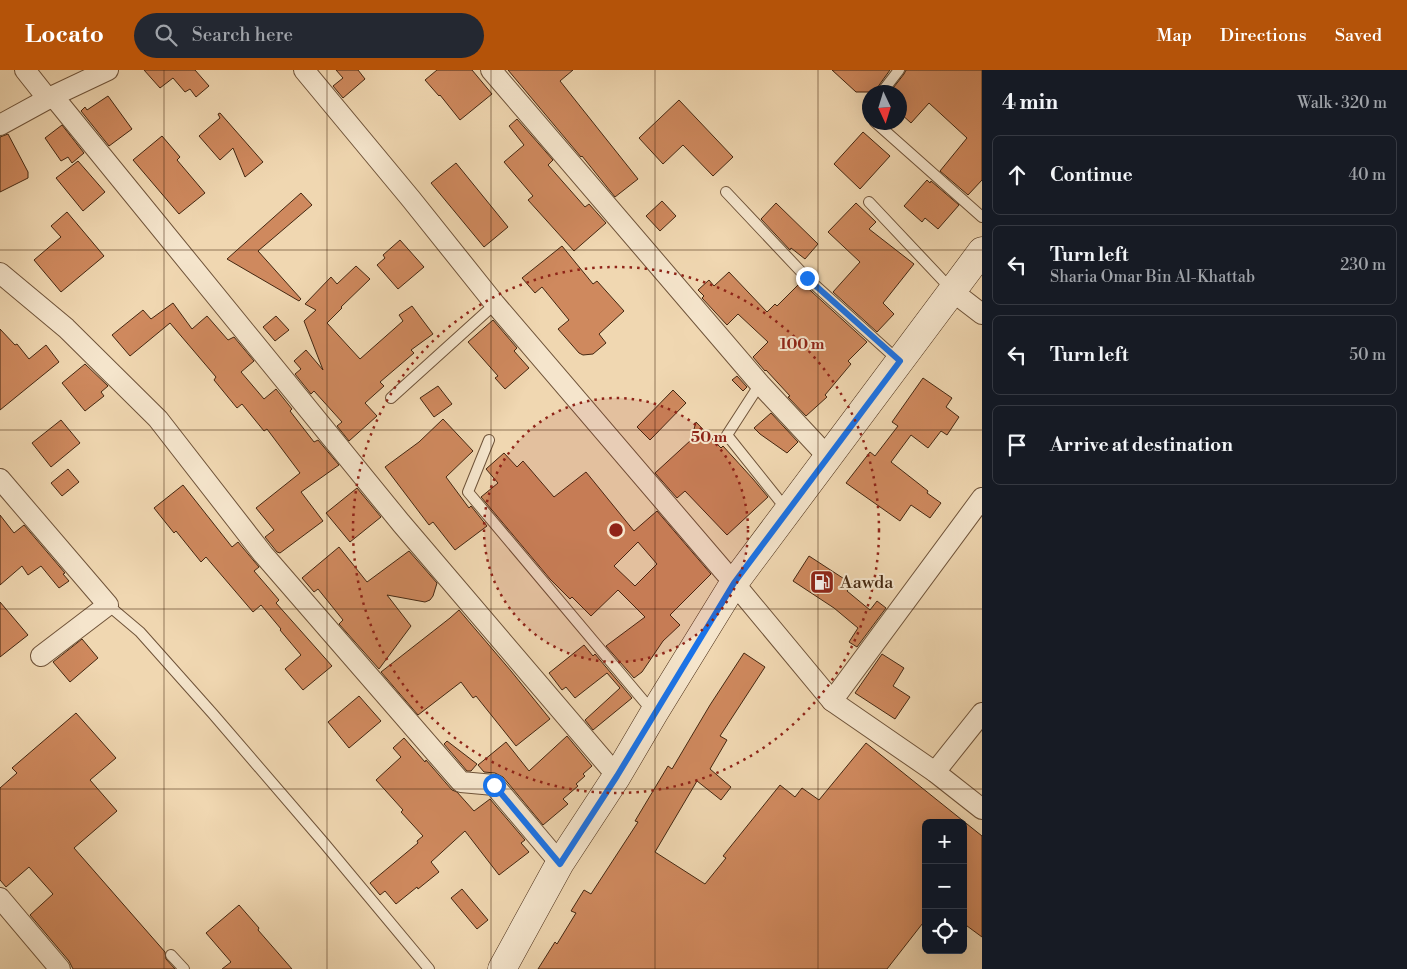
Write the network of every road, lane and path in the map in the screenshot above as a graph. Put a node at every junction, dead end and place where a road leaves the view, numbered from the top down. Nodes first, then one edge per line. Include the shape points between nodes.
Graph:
1 (25, 70) edge
2 (108, 70) edge
3 (304, 70) edge
4 (491, 70) edge
5 (899, 70) edge
6 (887, 85) edge
7 (51, 98) junction
8 (0, 126) edge
9 (884, 130) edge
10 (726, 192) dead end
11 (869, 202) dead end
12 (982, 218) edge
13 (982, 251) edge
14 (0, 273) edge
15 (952, 291) junction
16 (495, 304) junction
17 (982, 314) edge
18 (900, 361) junction
19 (760, 384) junction
20 (391, 398) dead end
21 (489, 440) dead end
22 (828, 456) junction
23 (0, 479) edge
24 (982, 498) edge
25 (787, 511) junction
26 (734, 583) junction
27 (108, 605) junction
28 (41, 656) dead end
29 (832, 701) junction
30 (654, 713) junction
31 (982, 713) edge
32 (934, 772) junction
33 (617, 776) junction
34 (982, 809) edge
35 (560, 864) junction
36 (0, 898) edge
37 (171, 955) dead end
38 (60, 969) edge
39 (184, 969) edge
40 (429, 969) edge
41 (502, 969) edge

1 - 7 street
2 - 7 street
3 - 16 street
4 - 19 street
5 - 6 lane
7 - 8 street
7 - 33 street via 401,523
9 - 12 lane
10 - 18 lane via 807,278
11 - 15 lane
13 - 15 main road
14 - 35 street via 66,328 158,420 263,554 461,782 494,785
15 - 17 street
15 - 18 main road
16 - 20 lane
16 - 26 street
18 - 22 main road
19 - 22 street
19 - 25 lane via 727,435
21 - 30 lane via 468,492
22 - 25 main road
23 - 27 street
24 - 29 street
25 - 26 main road
26 - 29 street
26 - 30 main road
27 - 28 street
27 - 40 lane via 140,632 213,714
29 - 32 street
30 - 33 main road
31 - 32 street
32 - 34 street
33 - 35 main road
35 - 41 main road
36 - 38 street
37 - 39 lane

